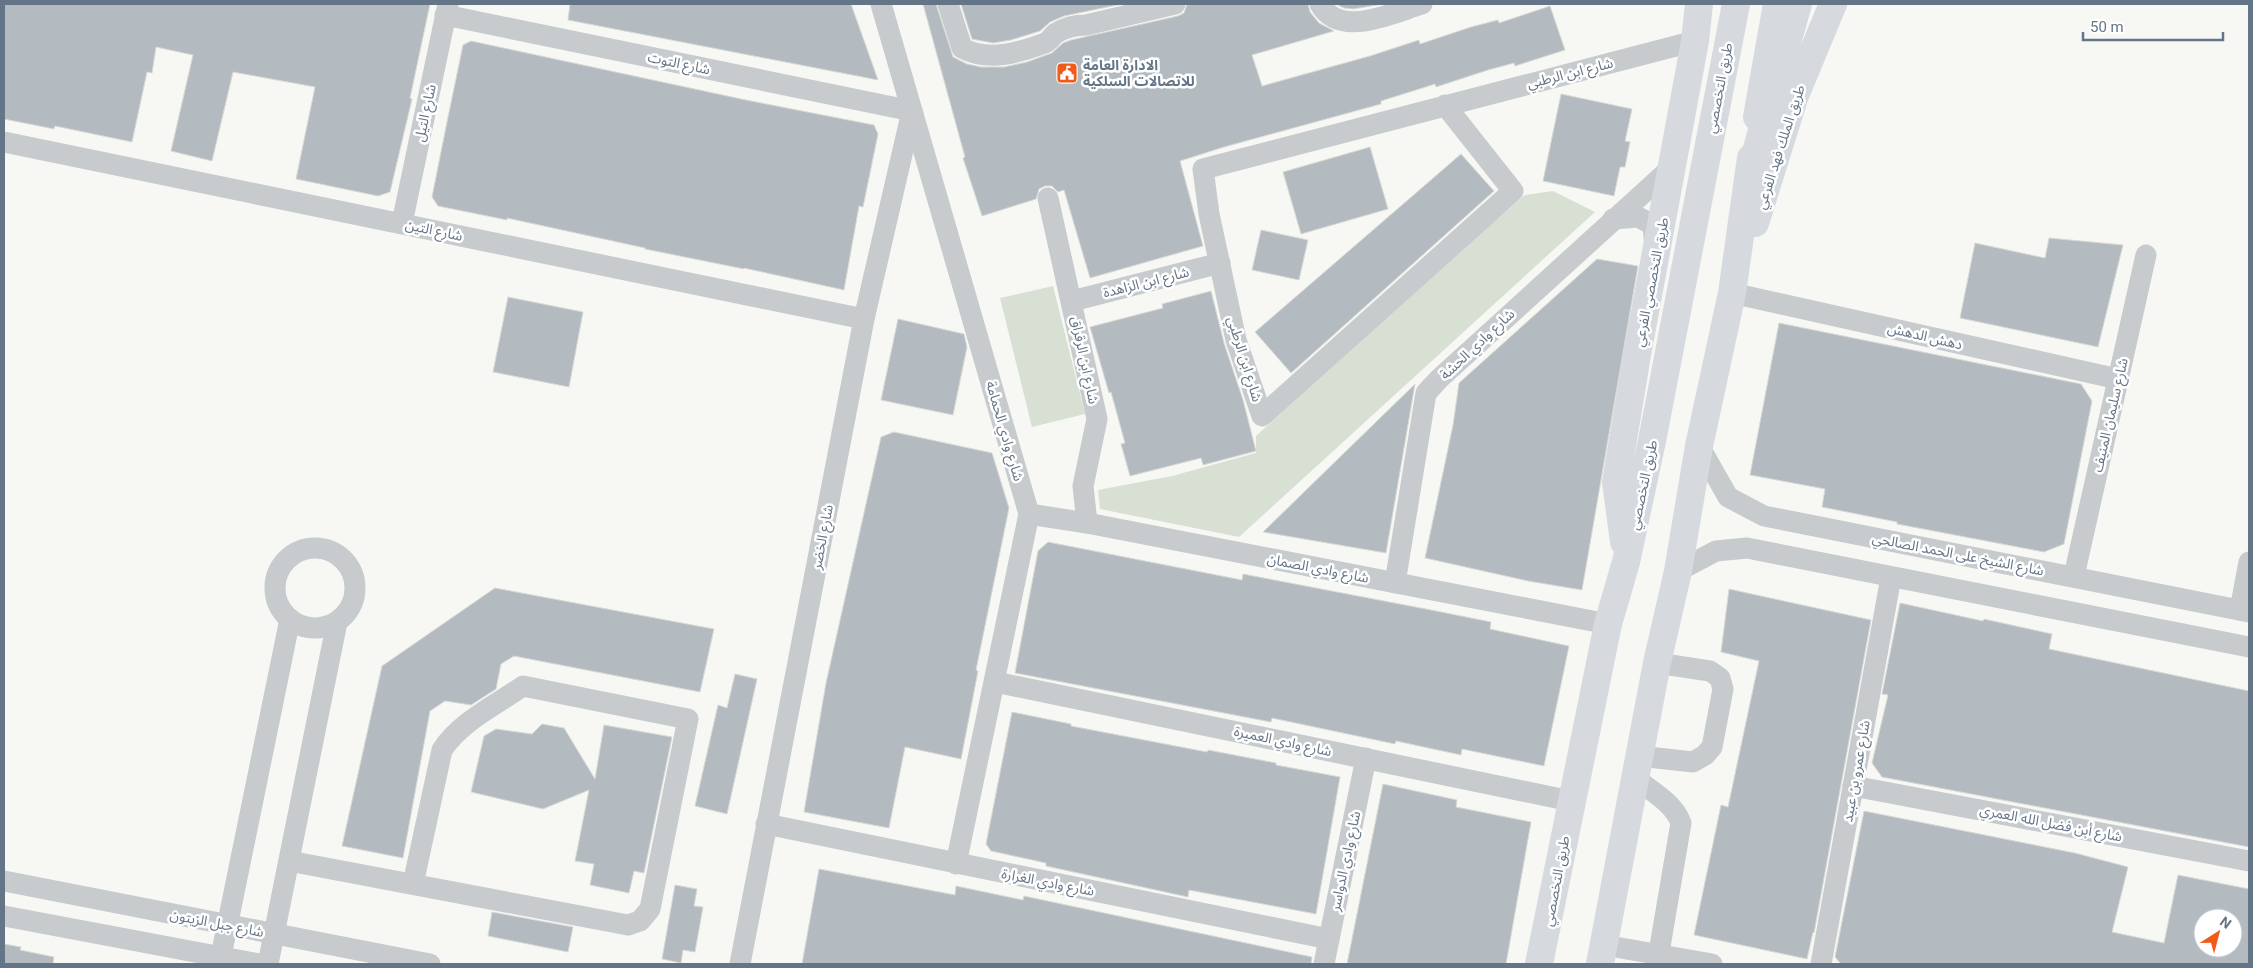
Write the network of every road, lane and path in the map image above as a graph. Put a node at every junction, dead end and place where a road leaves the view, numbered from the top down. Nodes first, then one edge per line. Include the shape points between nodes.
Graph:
1 (881, 4) edge
2 (948, 4) edge
3 (1176, 4) edge
4 (1320, 4) edge
5 (1422, 4) edge
6 (1699, 4) edge
7 (1736, 4) edge
8 (1777, 4) edge
9 (1798, 4) edge
10 (1833, 4) edge
11 (447, 9) edge
12 (1103, 12) edge
13 (1695, 41) junction
14 (1445, 105) junction
15 (912, 111) junction
16 (4, 142) edge
17 (1672, 167) junction
18 (1748, 180) junction
19 (1048, 198) dead end
20 (1613, 219) junction
21 (402, 223) junction
22 (1656, 255) junction
23 (2146, 255) dead end
24 (1220, 263) junction
25 (1732, 293) junction
26 (1072, 301) junction
27 (864, 319) junction
28 (2118, 379) junction
29 (1699, 446) junction
30 (1029, 514) junction
31 (1087, 522) junction
32 (1626, 562) junction
33 (2249, 562) edge
34 (1678, 571) junction
35 (2074, 576) junction
36 (1891, 577) junction
37 (1395, 583) junction
38 (2244, 611) edge
39 (290, 619) junction
40 (337, 622) junction
41 (1608, 624) junction
42 (2249, 647) edge
43 (1657, 663) junction
44 (995, 682) junction
45 (1366, 758) junction
46 (1637, 767) junction
47 (1854, 786) junction
48 (1571, 800) junction
49 (766, 824) junction
50 (289, 861) junction
51 (2249, 861) edge
52 (956, 864) junction
53 (4, 881) edge
54 (414, 884) junction
55 (4, 916) edge
56 (228, 924) junction
57 (273, 934) junction
58 (1329, 939) junction
59 (1602, 955) edge
60 (221, 956) junction
61 (1658, 960) edge
62 (259, 964) edge
63 (268, 964) edge
64 (430, 964) edge
65 (740, 964) edge
66 (1324, 964) edge
67 (1539, 964) edge
68 (1712, 964) edge
69 (1821, 964) edge

1 - 15 street, شارع وادي الحمامة
2 - 12 street via 962,48 974,55 995,57 1047,42 1056,33
3 - 12 street
4 - 5 street via 1325,13 1358,23
6 - 13 main road, طريق التخصصي الفرعي
7 - 32 main road, طريق التخصصي
8 - 18 main road
9 - 18 main road
10 - 25 main road, طريق الملك فهد الفرعي via 1794,98
11 - 15 street, شارع التوت
11 - 21 street, شارع التيل
13 - 14 street, شارع ابن الرطبي
13 - 17 main road, طريق التخصصي الفرعي
14 - 24 street, شارع ابن الرطبي via 1203,169
14 - 24 street, شارع ابن الرطبي via 1513,191 1262,416 1236,340
15 - 27 street, شارع الخضر
15 - 30 street, شارع وادي الحمامة
16 - 21 street, شارع التين
17 - 20 street, شارع وادي الحشة
17 - 22 main road, طريق التخصصي الفرعي
18 - 25 main road
19 - 26 street, شارع ابن الرقراق
20 - 22 street via 1638,217 1653,225
20 - 37 street, شارع وادي الحشة via 1426,393
21 - 27 street, شارع التين
22 - 32 main road, طريق التخصصي الفرعي via 1616,482
23 - 28 street, شارع سليمان المنيف
24 - 26 street, شارع ابن الزاهدة
25 - 28 street, دهش الدهش
25 - 29 main road
26 - 31 street, شارع ابن الرقراق via 1097,419 1083,486
27 - 49 street, شارع الخضر
28 - 35 street, شارع سليمان المنيف
29 - 34 main road
29 - 35 street, شارع الشيخ على الحمد الصالحي via 1728,497 1764,516
30 - 31 street, شارع وادي الصمان
30 - 44 street, شارع وادي الحمامة
31 - 37 street, شارع وادي الصمان
32 - 41 main road, طريق التخصصي
33 - 38 street
34 - 36 street via 1716,551 1747,548
34 - 43 main road
35 - 38 street, شارع الشيخ على الحمد الصالحي
36 - 42 street
36 - 47 street, شارع عمرو بن عبيد
37 - 41 street, شارع وادي الصمان
39 - 40 street via 305,627 321,628
39 - 40 street via 279,606 275,590 278,573 287,559 301,550 317,548 334,552 346,563 354,578 355,594 349,610
39 - 56 street
40 - 50 street
41 - 48 main road, طريق التخصصي
43 - 46 main road
43 - 46 street via 1710,671 1720,678 1723,689 1712,747 1693,762
44 - 45 street, شارع وادي العميرة
44 - 52 street, شارع وادي الحمامة
45 - 48 street, شارع وادي العميرة
45 - 58 street, شارع وادي الدواسر
46 - 59 main road
46 - 61 street via 1678,814 1681,823
47 - 51 street, شارع أبن فضل الله العمري
47 - 69 street, شارع عمرو بن عبيد
48 - 67 main road, طريق التخصصي
49 - 52 street, شارع وادي الغرارة
49 - 65 street, شارع الخضر
50 - 54 street
50 - 57 street
52 - 58 street, شارع وادي الغرارة
53 - 56 street, شارع جبل الزيتون
54 - 54 street via 442,750 461,729 523,686 688,719 650,909 640,920 628,925
55 - 60 street
56 - 57 street, شارع جبل الزيتون
56 - 60 street
57 - 63 street
57 - 64 street, شارع جبل الزيتون
58 - 66 street, شارع وادي الدواسر
59 - 61 street
60 - 62 street
61 - 68 street

